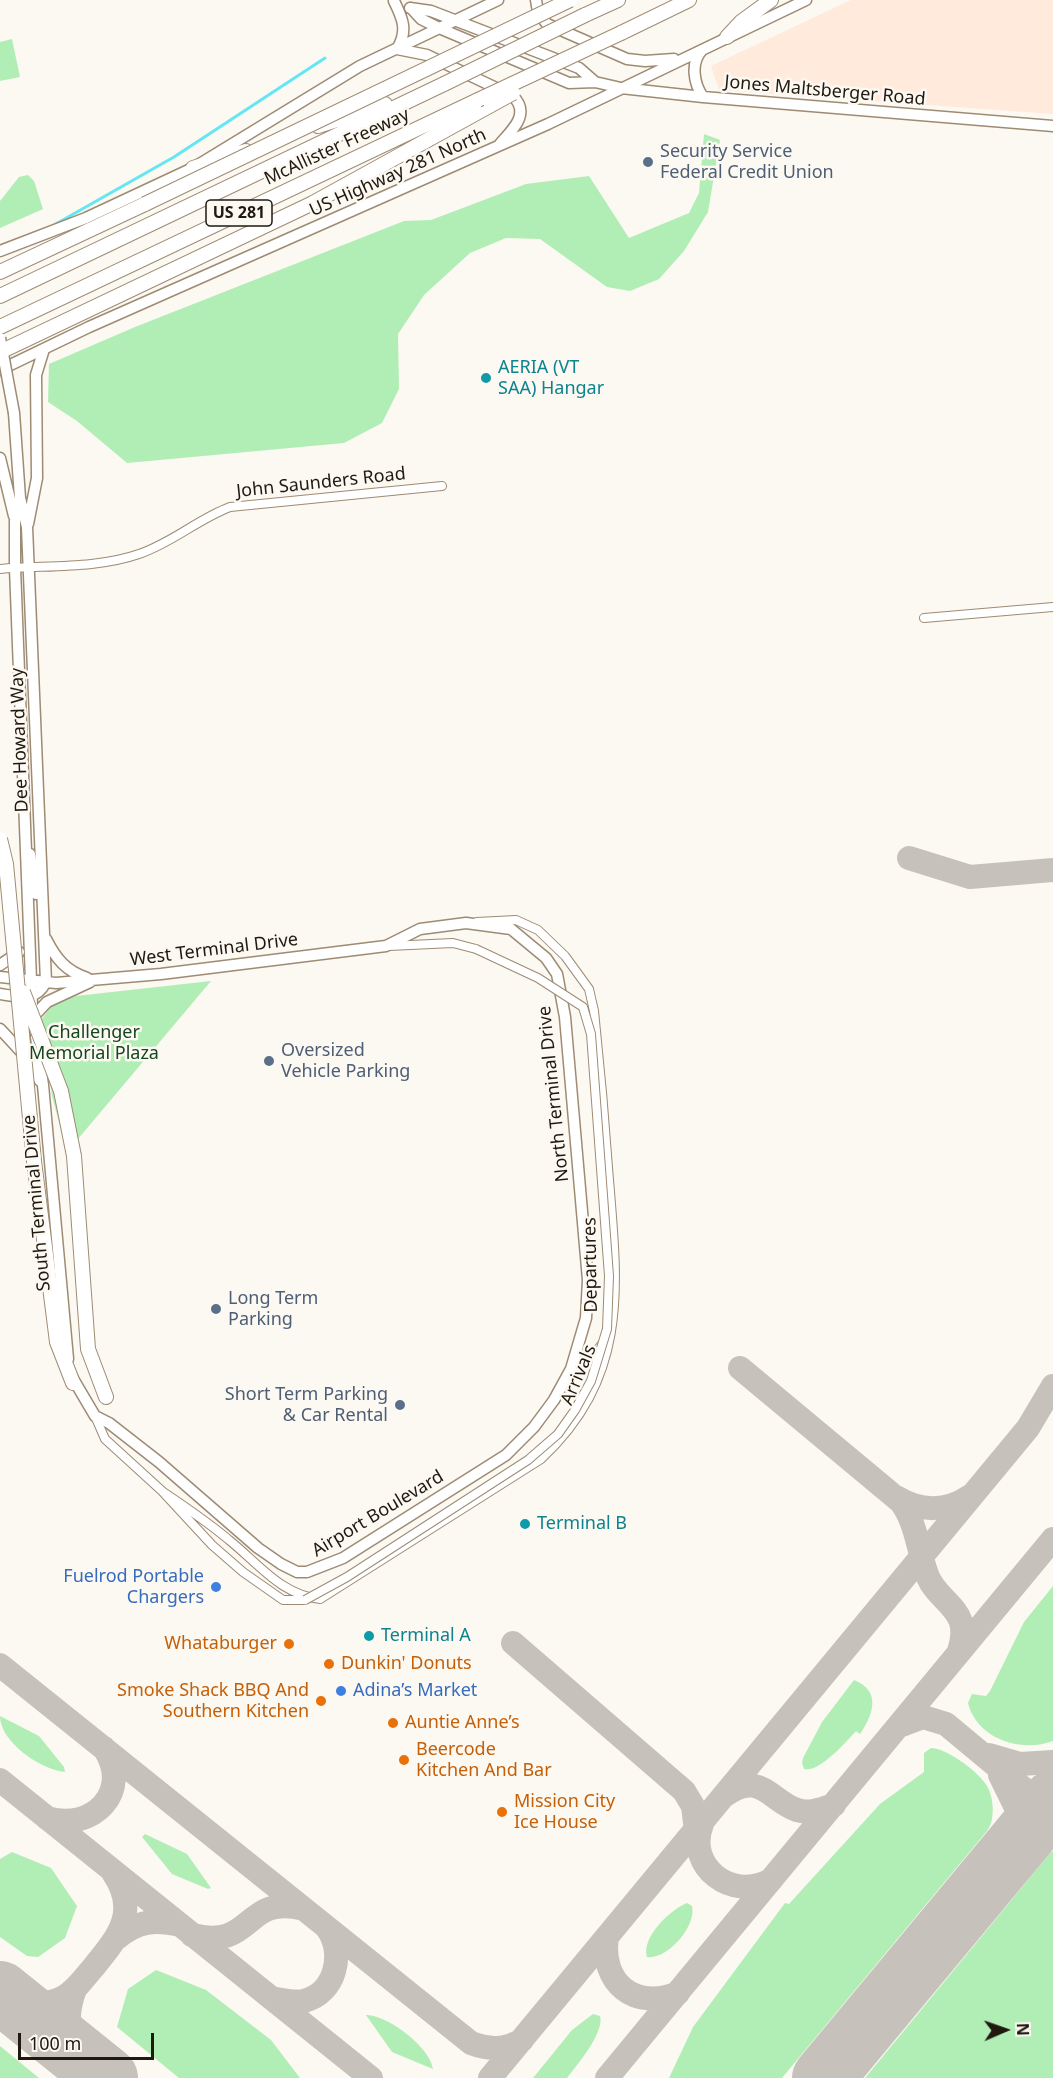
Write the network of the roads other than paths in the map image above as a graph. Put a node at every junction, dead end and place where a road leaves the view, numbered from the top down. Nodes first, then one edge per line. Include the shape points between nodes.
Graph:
1 (498, 0) edge
2 (536, 0) edge
3 (570, 0) edge
4 (618, 0) edge
5 (689, 0) edge
6 (771, 0) edge
7 (806, 0) edge
8 (393, 1) edge
9 (411, 8) junction
10 (455, 21) junction
11 (440, 28) junction
12 (727, 37) junction
13 (705, 48) junction
14 (397, 49) junction
15 (683, 58) junction
16 (595, 82) junction
17 (444, 84) junction
18 (621, 88) junction
19 (703, 97) junction
20 (484, 102) junction
21 (1053, 126) edge
22 (498, 146) junction
23 (193, 168) junction
24 (0, 251) edge
25 (0, 272) edge
26 (0, 296) edge
27 (0, 327) edge
28 (0, 338) edge
29 (44, 349) junction
30 (0, 352) edge
31 (0, 370) edge
32 (0, 458) edge
33 (442, 486) dead end
34 (20, 498) junction
35 (15, 521) junction
36 (27, 527) junction
37 (29, 566) junction
38 (15, 568) junction
39 (0, 569) edge
40 (1053, 608) edge
41 (924, 618) dead end
42 (36, 744) junction
43 (22, 745) junction
44 (0, 839) edge
45 (25, 842) junction
46 (43, 909) junction
47 (466, 923) junction
48 (28, 933) junction
49 (44, 935) junction
50 (386, 946) junction
51 (0, 966) edge
52 (15, 970) junction
53 (0, 977) edge
54 (30, 980) junction
55 (93, 981) junction
56 (46, 982) junction
57 (0, 994) edge
58 (31, 998) junction
59 (33, 1017) junction
60 (0, 1029) edge
61 (43, 1085) junction
62 (616, 1315) junction
63 (571, 1369) junction
64 (73, 1383) junction
65 (106, 1397) dead end
66 (554, 1400) joint
67 (95, 1416) junction
68 (162, 1491) junction

1 - 10 main road
2 - 15 main road via 538,12 547,24 627,59
3 - 25 highway, bridge
4 - 17 highway, McAllister Freeway / US 281, bridge
5 - 20 highway, McAllister Freeway / US 281, bridge via 535,73
6 - 12 highway
7 - 12 main road, US Highway 281 North
8 - 9 main road, Jones Maltsberger Road
8 - 14 main road via 404,26
9 - 10 main road, Jones Maltsberger Road
9 - 11 main road, Jones Maltsberger Road
10 - 11 main road
10 - 16 main road, Jones Maltsberger Road via 579,68
11 - 14 main road
11 - 16 main road, Jones Maltsberger Road via 569,83
12 - 13 main road, US Highway 281 North
13 - 15 main road, US Highway 281 North
13 - 19 main road via 695,62 696,81
14 - 22 main road via 427,55 513,96 521,115
14 - 23 main road via 360,66
15 - 18 main road, US Highway 281 North
16 - 18 main road, Jones Maltsberger Road
17 - 23 highway
17 - 26 highway, McAllister Freeway / US 281
18 - 19 main road, Jones Maltsberger Road
18 - 22 main road, US Highway 281 North
19 - 21 main road, Jones Maltsberger Road
20 - 27 highway, McAllister Freeway / US 281
20 - 30 highway, bridge via 313,203
22 - 29 main road, US Highway 281 North
23 - 24 main road via 86,218
28 - 34 main road, Dee Howard Way, bridge via 14,413
29 - 31 main road, US Highway 281 North
29 - 36 main road via 36,375 37,478
32 - 35 main road
33 - 37 street, John Saunders Road via 230,507 138,554 106,562
34 - 35 main road, Dee Howard Way
34 - 36 main road, Dee Howard Way
35 - 38 main road, Dee Howard Way
36 - 37 main road, Dee Howard Way
37 - 38 street, John Saunders Road
37 - 42 main road, Dee Howard Way
38 - 39 street, John Saunders Road
38 - 43 main road, Dee Howard Way
40 - 41 street
42 - 43 street
42 - 46 main road, Dee Howard Way
43 - 45 main road, Dee Howard Way
44 - 52 highway, bridge via 6,864
45 - 46 main road via 33,864 37,907
45 - 48 main road, Dee Howard Way
46 - 49 main road, Dee Howard Way
47 - 50 main road, North Terminal Drive via 420,929
47 - 62 street, Arrivals via 516,920 538,930 565,956 589,989 603,1102
47 - 63 main road, North Terminal Drive via 512,929 546,958 557,974 565,1017 588,1280 586,1318
48 - 51 main road via 22,950
48 - 54 main road, Dee Howard Way
49 - 55 main road via 55,958 76,975
49 - 56 main road, Dee Howard Way
50 - 55 main road, West Terminal Drive
50 - 68 street, Departures, bridge via 453,943 476,949 566,994 583,1007 591,1034 609,1276 607,1329 591,1381 558,1434 528,1460 305,1600 283,1600 212,1545
52 - 64 highway, bridge via 57,1342
52 - 65 highway, bridge via 61,1091 74,1156 88,1349
53 - 54 main road
54 - 56 main road
54 - 58 main road, South Terminal Drive
55 - 56 main road, West Terminal Drive
55 - 59 main road via 43,1005
56 - 58 main road via 41,992
57 - 58 main road
58 - 59 main road, South Terminal Drive
59 - 61 main road, South Terminal Drive
60 - 61 main road via 26,1057
61 - 64 main road, South Terminal Drive via 65,1343
62 - 63 street via 603,1343 590,1359
62 - 68 street, Arrivals via 594,1389 557,1444 503,1484 320,1599 301,1597 286,1589 229,1540
63 - 66 main road, North Terminal Drive
64 - 67 main road, South Terminal Drive
66 - 67 main road, Airport Boulevard via 506,1455 343,1558 307,1572 291,1569 258,1548 159,1462
67 - 68 street via 105,1439

